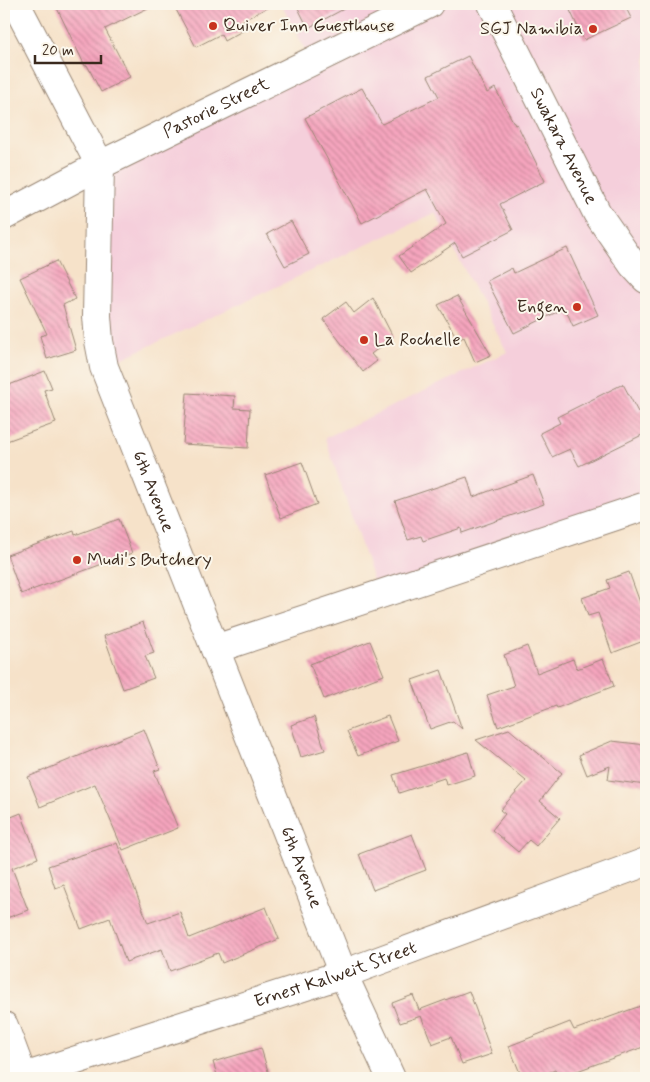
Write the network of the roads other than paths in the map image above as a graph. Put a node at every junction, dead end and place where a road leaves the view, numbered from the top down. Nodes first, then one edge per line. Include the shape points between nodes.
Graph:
1 (16, 4) edge
2 (429, 4) edge
3 (492, 4) edge
4 (100, 164) junction
5 (4, 216) edge
6 (646, 279) edge
7 (646, 506) edge
8 (214, 649) junction
9 (646, 862) edge
10 (343, 974) junction
11 (4, 1026) edge
12 (22, 1078) edge
13 (391, 1078) edge

1 - 4 street, 6th Avenue
2 - 4 street, Pastorie Street
3 - 6 street, Swakara Avenue via 597,213
4 - 5 street, Pastorie Street
4 - 8 street, 6th Avenue via 97,316 104,367
7 - 8 street
8 - 10 street, 6th Avenue
9 - 10 street, Ernest Kalweit Street
10 - 12 street, Ernest Kalweit Street
10 - 13 street, 6th Avenue
11 - 12 street

